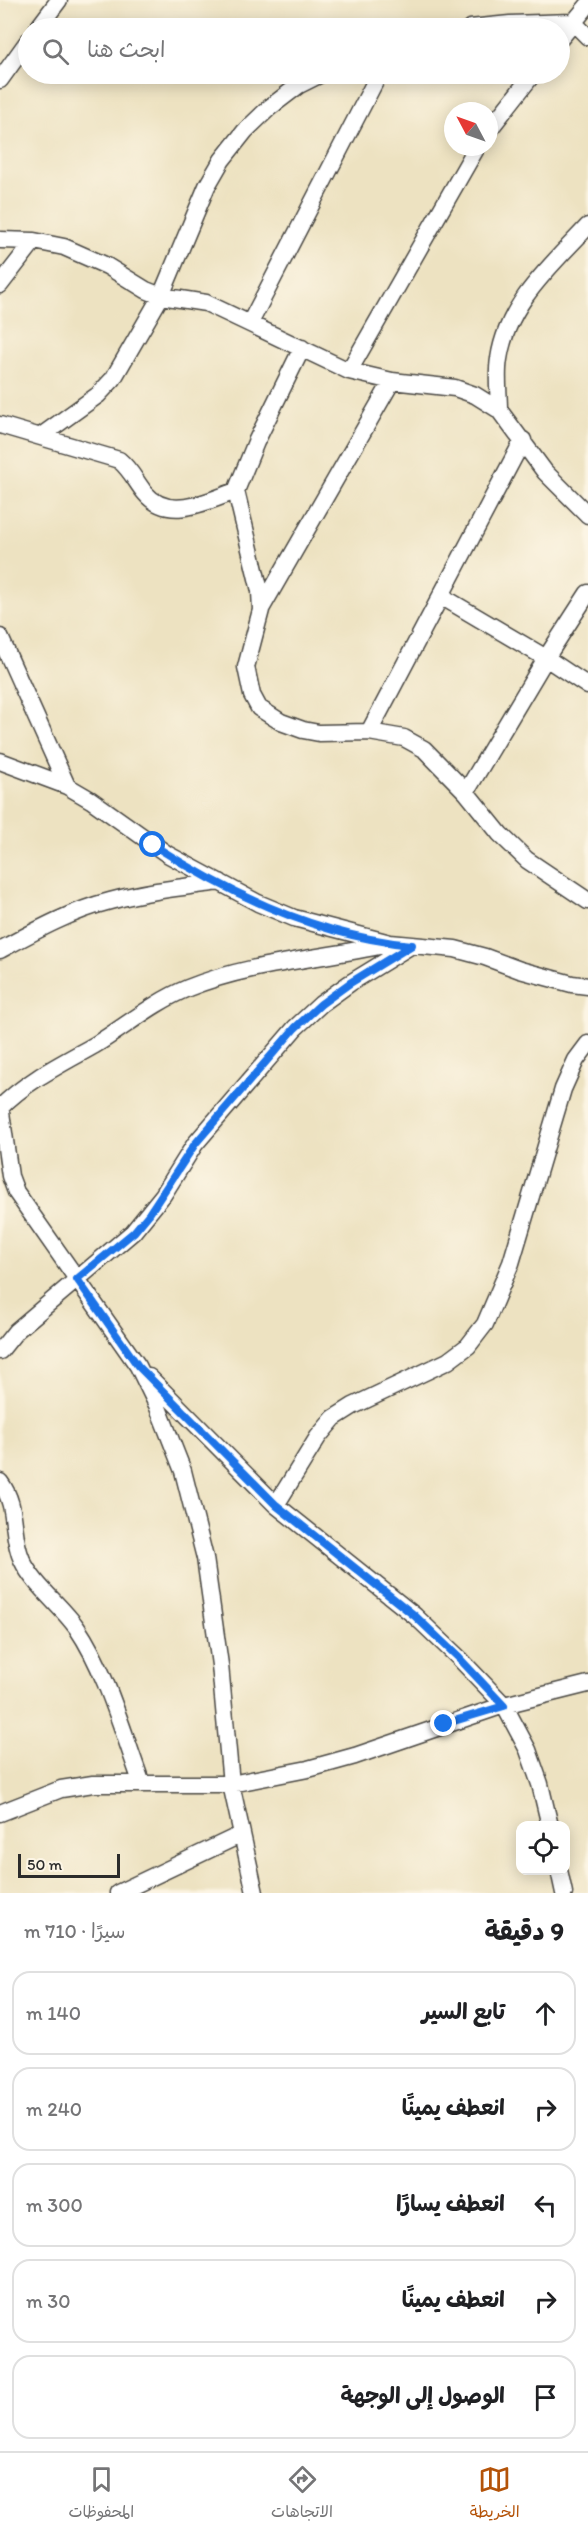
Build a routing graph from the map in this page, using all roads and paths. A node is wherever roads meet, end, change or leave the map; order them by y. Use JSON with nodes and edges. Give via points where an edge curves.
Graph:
{"nodes":[{"id":1,"x":59,"y":0,"type":"edge"},
{"id":2,"x":588,"y":5,"type":"edge"},
{"id":3,"x":46,"y":18,"type":"edge"},
{"id":4,"x":570,"y":22,"type":"edge"},
{"id":5,"x":573,"y":22,"type":"junction"},
{"id":6,"x":570,"y":26,"type":"edge"},
{"id":7,"x":588,"y":36,"type":"edge"},
{"id":8,"x":18,"y":55,"type":"edge"},
{"id":9,"x":0,"y":80,"type":"edge"},
{"id":10,"x":301,"y":84,"type":"edge"},
{"id":11,"x":374,"y":84,"type":"edge"},
{"id":12,"x":524,"y":84,"type":"edge"},
{"id":13,"x":498,"y":118,"type":"edge"},
{"id":14,"x":472,"y":156,"type":"edge"},
{"id":15,"x":588,"y":226,"type":"edge"},
{"id":16,"x":0,"y":240,"type":"edge"},
{"id":17,"x":34,"y":241,"type":"junction"},
{"id":18,"x":0,"y":285,"type":"edge"},
{"id":19,"x":161,"y":296,"type":"junction"},
{"id":20,"x":250,"y":323,"type":"junction"},
{"id":21,"x":302,"y":348,"type":"junction"},
{"id":22,"x":349,"y":370,"type":"junction"},
{"id":23,"x":392,"y":381,"type":"junction"},
{"id":24,"x":500,"y":410,"type":"junction"},
{"id":25,"x":0,"y":425,"type":"edge"},
{"id":26,"x":41,"y":436,"type":"junction"},
{"id":27,"x":523,"y":441,"type":"junction"},
{"id":28,"x":236,"y":491,"type":"junction"},
{"id":29,"x":588,"y":515,"type":"edge"},
{"id":30,"x":588,"y":593,"type":"edge"},
{"id":31,"x":441,"y":596,"type":"junction"},
{"id":32,"x":261,"y":610,"type":"junction"},
{"id":33,"x":0,"y":637,"type":"edge"},
{"id":34,"x":546,"y":658,"type":"junction"},
{"id":35,"x":588,"y":686,"type":"edge"},
{"id":36,"x":369,"y":732,"type":"junction"},
{"id":37,"x":0,"y":761,"type":"edge"},
{"id":38,"x":67,"y":786,"type":"junction"},
{"id":39,"x":466,"y":792,"type":"junction"},
{"id":40,"x":220,"y":882,"type":"junction"},
{"id":41,"x":588,"y":901,"type":"edge"},
{"id":42,"x":390,"y":943,"type":"junction"},
{"id":43,"x":412,"y":945,"type":"junction"},
{"id":44,"x":0,"y":950,"type":"edge"},
{"id":45,"x":588,"y":986,"type":"edge"},
{"id":46,"x":588,"y":1044,"type":"edge"},
{"id":47,"x":0,"y":1107,"type":"edge"},
{"id":48,"x":77,"y":1279,"type":"junction"},
{"id":49,"x":0,"y":1351,"type":"edge"},
{"id":50,"x":138,"y":1366,"type":"junction"},
{"id":51,"x":0,"y":1482,"type":"edge"},
{"id":52,"x":276,"y":1505,"type":"junction"},
{"id":53,"x":588,"y":1684,"type":"edge"},
{"id":54,"x":504,"y":1706,"type":"junction"},
{"id":55,"x":142,"y":1784,"type":"junction"},
{"id":56,"x":231,"y":1784,"type":"junction"},
{"id":57,"x":0,"y":1813,"type":"edge"},
{"id":58,"x":549,"y":1821,"type":"edge"},
{"id":59,"x":242,"y":1834,"type":"junction"},
{"id":60,"x":560,"y":1875,"type":"edge"},
{"id":61,"x":118,"y":1893,"type":"edge"},
{"id":62,"x":255,"y":1893,"type":"edge"},
{"id":63,"x":564,"y":1893,"type":"edge"}],
"edges":[{"from":1,"to":3,"type":"street"},
{"from":2,"to":5,"type":"street"},
{"from":4,"to":5,"type":"street"},
{"from":5,"to":6,"type":"street"},
{"from":5,"to":7,"type":"street"},
{"from":8,"to":9,"type":"street"},
{"from":10,"to":19,"type":"street","via":[[245,131],[222,160],[207,186]]},
{"from":11,"to":20,"type":"street"},
{"from":12,"to":13,"type":"street"},
{"from":14,"to":22,"type":"street"},
{"from":15,"to":24,"type":"street","via":[[518,305],[499,359]]},
{"from":16,"to":17,"type":"street"},
{"from":17,"to":18,"type":"street"},
{"from":17,"to":19,"type":"street","via":[[86,256]]},
{"from":19,"to":20,"type":"street","via":[[206,303]]},
{"from":19,"to":26,"type":"street","via":[[107,386]]},
{"from":20,"to":21,"type":"street"},
{"from":21,"to":22,"type":"street"},
{"from":21,"to":28,"type":"street"},
{"from":22,"to":23,"type":"street"},
{"from":23,"to":24,"type":"street","via":[[455,387]]},
{"from":23,"to":32,"type":"street"},
{"from":24,"to":27,"type":"street"},
{"from":25,"to":26,"type":"street"},
{"from":26,"to":28,"type":"street","via":[[119,460],[154,503],[166,508],[196,504]]},
{"from":27,"to":29,"type":"street","via":[[545,472]]},
{"from":27,"to":31,"type":"street"},
{"from":28,"to":32,"type":"street","via":[[256,569]]},
{"from":30,"to":34,"type":"street"},
{"from":31,"to":34,"type":"street"},
{"from":31,"to":36,"type":"street"},
{"from":32,"to":36,"type":"street","via":[[246,667],[259,708],[280,722],[303,730]]},
{"from":33,"to":38,"type":"street"},
{"from":34,"to":35,"type":"street"},
{"from":34,"to":39,"type":"street"},
{"from":36,"to":39,"type":"street","via":[[404,738],[424,749]]},
{"from":37,"to":38,"type":"street"},
{"from":38,"to":40,"type":"street","via":[[167,854]]},
{"from":39,"to":41,"type":"street","via":[[527,860]]},
{"from":40,"to":42,"type":"street","via":[[294,918]]},
{"from":40,"to":44,"type":"street","via":[[110,901],[68,916]]},
{"from":42,"to":43,"type":"street"},
{"from":42,"to":47,"type":"street","via":[[265,966],[189,987],[60,1064]]},
{"from":43,"to":45,"type":"street","via":[[455,949]]},
{"from":43,"to":48,"type":"street","via":[[350,983],[295,1028],[195,1144],[134,1232]]},
{"from":46,"to":52,"type":"street","via":[[563,1089],[511,1263],[485,1324],[468,1346],[448,1361],[334,1418]]},
{"from":47,"to":48,"type":"street","via":[[16,1192]]},
{"from":48,"to":49,"type":"street","via":[[16,1331]]},
{"from":48,"to":50,"type":"street"},
{"from":50,"to":52,"type":"street"},
{"from":50,"to":56,"type":"street","via":[[183,1471],[206,1558]]},
{"from":51,"to":55,"type":"street","via":[[10,1498],[21,1559],[77,1628],[90,1652]]},
{"from":52,"to":54,"type":"street","via":[[415,1616]]},
{"from":53,"to":54,"type":"street"},
{"from":54,"to":56,"type":"street","via":[[345,1759]]},
{"from":54,"to":58,"type":"street","via":[[528,1750]]},
{"from":55,"to":56,"type":"street"},
{"from":55,"to":57,"type":"street","via":[[93,1784],[61,1789]]},
{"from":56,"to":59,"type":"street"},
{"from":59,"to":61,"type":"street"},
{"from":59,"to":62,"type":"street"},
{"from":60,"to":63,"type":"street"}]}
